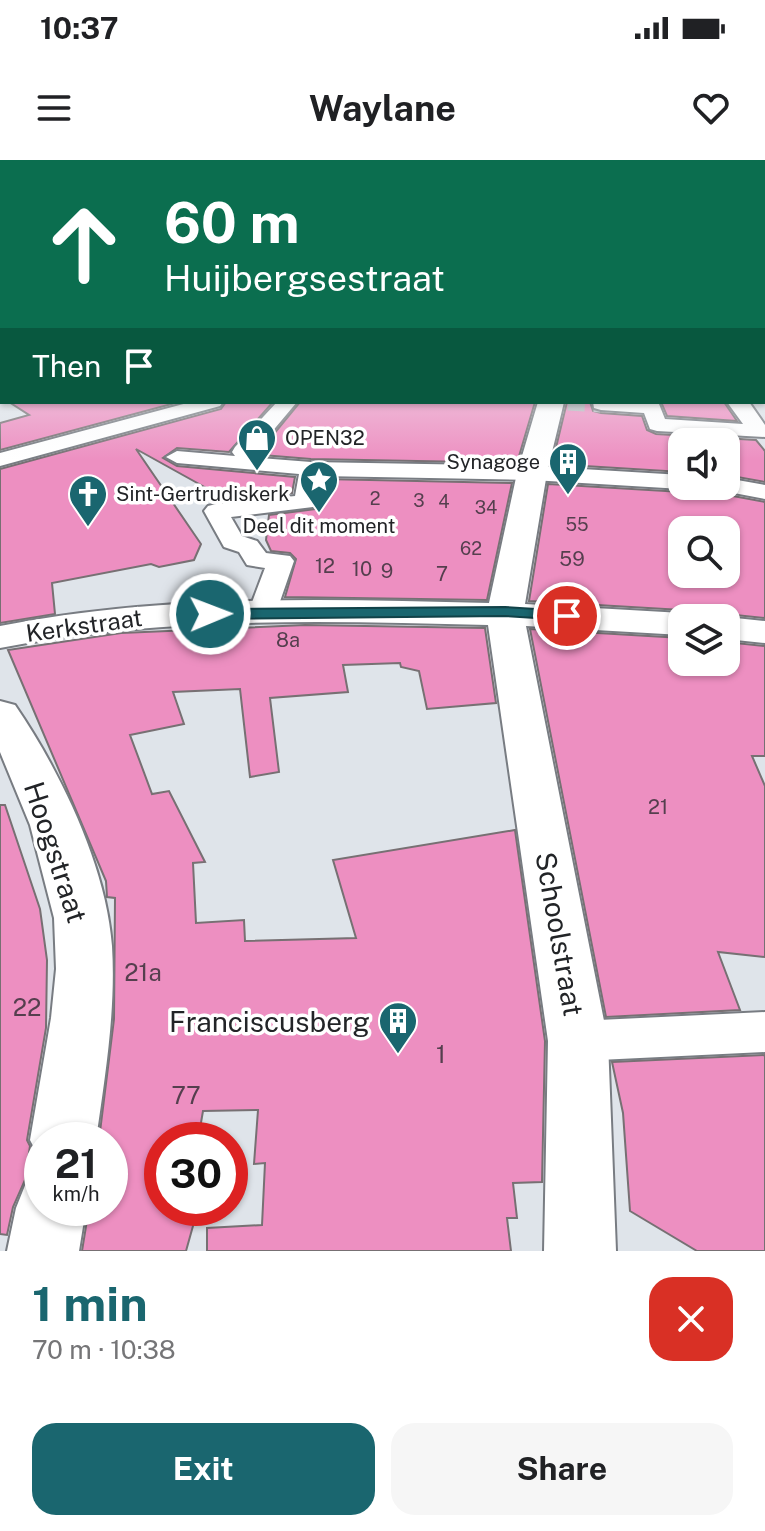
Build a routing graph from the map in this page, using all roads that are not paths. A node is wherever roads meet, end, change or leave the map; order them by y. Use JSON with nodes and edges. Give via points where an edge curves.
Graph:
{"nodes":[{"id":1,"x":206,"y":404,"type":"edge"},
{"id":2,"x":285,"y":404,"type":"edge"},
{"id":3,"x":550,"y":404,"type":"edge"},
{"id":4,"x":601,"y":404,"type":"dead end"},
{"id":5,"x":740,"y":404,"type":"edge"},
{"id":6,"x":761,"y":431,"type":"edge"},
{"id":7,"x":177,"y":457,"type":"dead end"},
{"id":8,"x":0,"y":460,"type":"edge"},
{"id":9,"x":252,"y":462,"type":"junction"},
{"id":10,"x":311,"y":469,"type":"junction"},
{"id":11,"x":532,"y":473,"type":"junction"},
{"id":12,"x":192,"y":480,"type":"dead end"},
{"id":13,"x":668,"y":481,"type":"edge"},
{"id":14,"x":740,"y":488,"type":"edge"},
{"id":15,"x":765,"y":492,"type":"edge"},
{"id":16,"x":262,"y":613,"type":"junction"},
{"id":17,"x":505,"y":616,"type":"junction"},
{"id":18,"x":668,"y":623,"type":"edge"},
{"id":19,"x":740,"y":629,"type":"edge"},
{"id":20,"x":765,"y":632,"type":"edge"},
{"id":21,"x":0,"y":637,"type":"edge"},
{"id":22,"x":0,"y":714,"type":"edge"},
{"id":23,"x":765,"y":1032,"type":"edge"},
{"id":24,"x":578,"y":1041,"type":"junction"},
{"id":25,"x":66,"y":1122,"type":"edge"},
{"id":26,"x":48,"y":1226,"type":"edge"},
{"id":27,"x":43,"y":1251,"type":"edge"},
{"id":28,"x":580,"y":1251,"type":"edge"}],
"edges":[{"from":1,"to":8,"type":"street"},
{"from":2,"to":9,"type":"street","via":[[243,452]]},
{"from":3,"to":11,"type":"street"},
{"from":4,"to":6,"type":"street","via":[[652,408],[657,425]]},
{"from":5,"to":6,"type":"street"},
{"from":7,"to":9,"type":"street"},
{"from":9,"to":10,"type":"street"},
{"from":9,"to":12,"type":"street"},
{"from":10,"to":11,"type":"street"},
{"from":10,"to":16,"type":"street","via":[[305,502],[216,511],[233,542],[251,547],[256,560],[281,561]]},
{"from":11,"to":13,"type":"street"},
{"from":11,"to":17,"type":"street"},
{"from":14,"to":15,"type":"street"},
{"from":16,"to":17,"type":"street","name":"Kerkstraat"},
{"from":16,"to":21,"type":"street","name":"Kerkstraat","via":[[105,619]]},
{"from":17,"to":18,"type":"street","name":"Kerkstraat"},
{"from":17,"to":24,"type":"street","name":"Schoolstraat"},
{"from":19,"to":20,"type":"street"},
{"from":22,"to":25,"type":"street","name":"Hoogstraat","via":[[16,737],[51,821],[72,883],[84,943],[78,1053]]},
{"from":23,"to":24,"type":"street"},
{"from":24,"to":28,"type":"street","name":"Schoolstraat"},
{"from":26,"to":27,"type":"street"}]}
